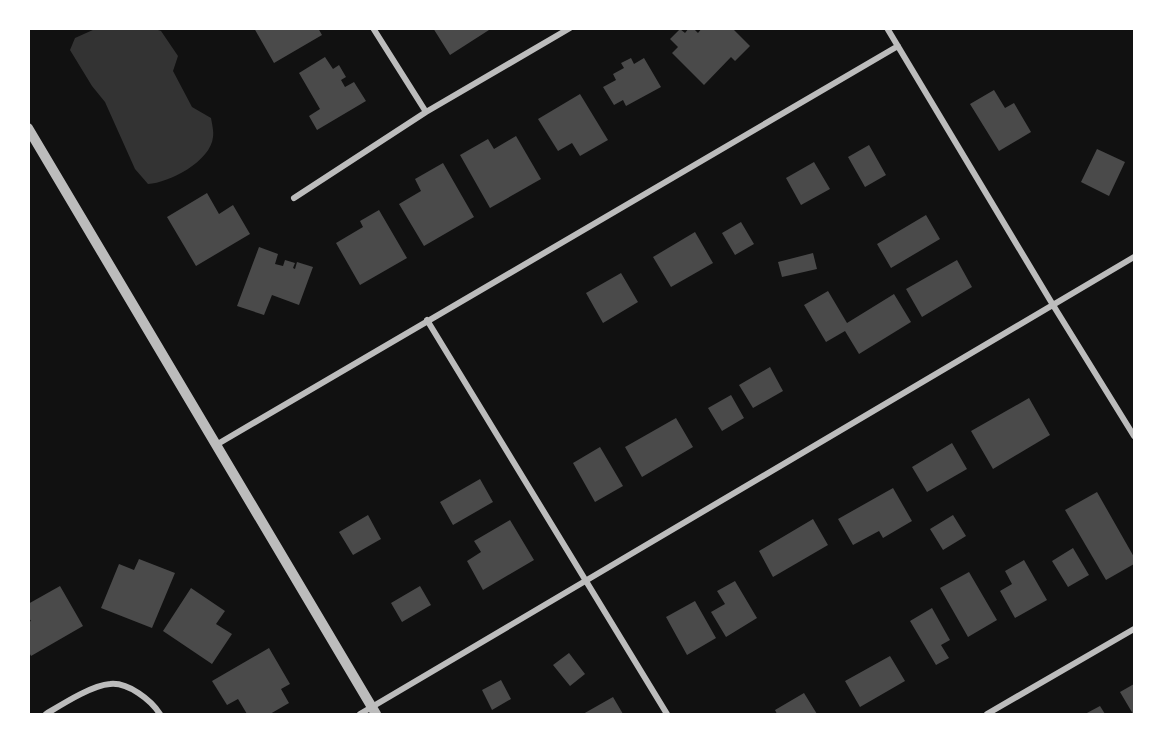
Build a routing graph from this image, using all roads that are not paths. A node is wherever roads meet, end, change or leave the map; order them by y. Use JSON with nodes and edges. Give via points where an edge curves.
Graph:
{"nodes":[{"id":1,"x":373,"y":28,"type":"edge"},
{"id":2,"x":570,"y":28,"type":"edge"},
{"id":3,"x":887,"y":28,"type":"edge"},
{"id":4,"x":898,"y":46,"type":"junction"},
{"id":5,"x":426,"y":112,"type":"junction"},
{"id":6,"x":28,"y":128,"type":"edge"},
{"id":7,"x":294,"y":198,"type":"dead end"},
{"id":8,"x":1134,"y":257,"type":"edge"},
{"id":9,"x":1053,"y":305,"type":"junction"},
{"id":10,"x":427,"y":320,"type":"junction"},
{"id":11,"x":1134,"y":436,"type":"edge"},
{"id":12,"x":216,"y":445,"type":"junction"},
{"id":13,"x":587,"y":582,"type":"junction"},
{"id":14,"x":1134,"y":629,"type":"edge"},
{"id":15,"x":374,"y":711,"type":"edge"},
{"id":16,"x":46,"y":714,"type":"edge"},
{"id":17,"x":160,"y":714,"type":"edge"},
{"id":18,"x":360,"y":714,"type":"edge"},
{"id":19,"x":667,"y":714,"type":"edge"},
{"id":20,"x":987,"y":714,"type":"edge"}],
"edges":[{"from":1,"to":5,"type":"street"},
{"from":2,"to":5,"type":"street"},
{"from":3,"to":4,"type":"street"},
{"from":4,"to":9,"type":"street"},
{"from":4,"to":10,"type":"street"},
{"from":5,"to":7,"type":"street"},
{"from":6,"to":12,"type":"street"},
{"from":8,"to":9,"type":"street"},
{"from":9,"to":11,"type":"street"},
{"from":9,"to":13,"type":"street"},
{"from":10,"to":12,"type":"street"},
{"from":10,"to":13,"type":"street"},
{"from":12,"to":15,"type":"street"},
{"from":13,"to":15,"type":"street"},
{"from":13,"to":19,"type":"street"},
{"from":14,"to":20,"type":"street"},
{"from":15,"to":18,"type":"street"},
{"from":16,"to":17,"type":"street","via":[[76,696],[110,684],[137,691]]}]}
